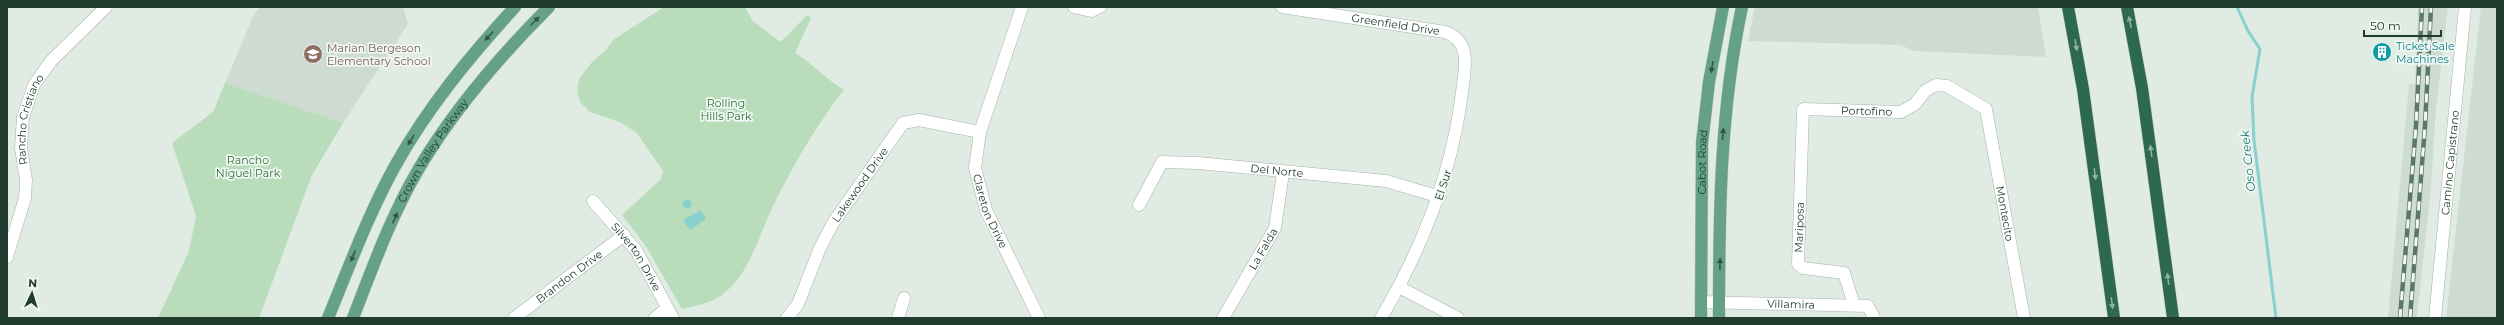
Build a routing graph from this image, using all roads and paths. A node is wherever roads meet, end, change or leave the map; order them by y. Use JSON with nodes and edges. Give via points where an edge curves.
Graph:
{"nodes":[{"id":1,"x":106,"y":7,"type":"edge"},
{"id":2,"x":516,"y":7,"type":"edge"},
{"id":3,"x":549,"y":7,"type":"edge"},
{"id":4,"x":1022,"y":7,"type":"edge"},
{"id":5,"x":1074,"y":7,"type":"edge"},
{"id":6,"x":1079,"y":7,"type":"edge"},
{"id":7,"x":1100,"y":7,"type":"edge"},
{"id":8,"x":1282,"y":7,"type":"edge"},
{"id":9,"x":1723,"y":7,"type":"edge"},
{"id":10,"x":1742,"y":7,"type":"edge"},
{"id":11,"x":2068,"y":7,"type":"edge"},
{"id":12,"x":2127,"y":7,"type":"edge"},
{"id":13,"x":2465,"y":7,"type":"edge"},
{"id":14,"x":1460,"y":40,"type":"joint"},
{"id":15,"x":1803,"y":109,"type":"joint"},
{"id":16,"x":1986,"y":109,"type":"joint"},
{"id":17,"x":980,"y":132,"type":"junction"},
{"id":18,"x":1283,"y":173,"type":"junction"},
{"id":19,"x":1440,"y":197,"type":"junction"},
{"id":20,"x":593,"y":200,"type":"dead end"},
{"id":21,"x":1139,"y":206,"type":"dead end"},
{"id":22,"x":624,"y":235,"type":"junction"},
{"id":23,"x":7,"y":257,"type":"edge"},
{"id":24,"x":1399,"y":287,"type":"junction"},
{"id":25,"x":904,"y":298,"type":"dead end"},
{"id":26,"x":1701,"y":302,"type":"junction"},
{"id":27,"x":1719,"y":302,"type":"junction"},
{"id":28,"x":1854,"y":305,"type":"junction"},
{"id":29,"x":670,"y":313,"type":"edge"},
{"id":30,"x":328,"y":318,"type":"edge"},
{"id":31,"x":353,"y":318,"type":"edge"},
{"id":32,"x":514,"y":318,"type":"edge"},
{"id":33,"x":655,"y":318,"type":"edge"},
{"id":34,"x":787,"y":318,"type":"edge"},
{"id":35,"x":898,"y":318,"type":"edge"},
{"id":36,"x":1039,"y":318,"type":"edge"},
{"id":37,"x":1224,"y":318,"type":"edge"},
{"id":38,"x":1381,"y":318,"type":"edge"},
{"id":39,"x":1458,"y":318,"type":"edge"},
{"id":40,"x":1701,"y":318,"type":"edge"},
{"id":41,"x":1719,"y":318,"type":"edge"},
{"id":42,"x":1874,"y":318,"type":"edge"},
{"id":43,"x":2024,"y":318,"type":"edge"},
{"id":44,"x":2114,"y":318,"type":"edge"},
{"id":45,"x":2174,"y":318,"type":"edge"},
{"id":46,"x":2435,"y":318,"type":"edge"}],
"edges":[{"from":1,"to":23,"type":"street","name":"Rancho Cristiano","via":[[51,61],[34,85],[23,117],[21,148],[26,180],[25,198]]},
{"from":2,"to":30,"type":"main road","name":"Crown Valley Parkway","one_way":true,"via":[[450,82],[396,165],[364,230]]},
{"from":31,"to":3,"type":"main road","name":"Crown Valley Parkway","one_way":true,"via":[[417,171],[463,102]]},
{"from":4,"to":17,"type":"street","name":"Clareton Drive"},
{"from":5,"to":6,"type":"street"},
{"from":6,"to":7,"type":"street","via":[[1092,11]]},
{"from":8,"to":14,"type":"street","name":"Greenfield Drive","via":[[1445,32]]},
{"from":9,"to":26,"type":"main road","name":"Cabot Road","one_way":true,"via":[[1709,82],[1702,143]]},
{"from":27,"to":10,"type":"main road","name":"Cabot Road","one_way":true,"via":[[1722,148],[1727,89]]},
{"from":11,"to":44,"type":"highway","one_way":true,"via":[[2083,89]]},
{"from":45,"to":12,"type":"highway","one_way":true,"via":[[2142,88]]},
{"from":13,"to":46,"type":"street","name":"Camino Capistrano"},
{"from":14,"to":19,"type":"street","name":"El Sur","via":[[1464,54],[1458,125]]},
{"from":15,"to":16,"type":"street","name":"Portofino","via":[[1901,112],[1915,104],[1925,91],[1936,86],[1947,86]]},
{"from":15,"to":28,"type":"street","name":"Mariposa","via":[[1798,264],[1803,268],[1844,273]]},
{"from":16,"to":43,"type":"street","name":"Montecito"},
{"from":17,"to":34,"type":"street","name":"Lakewood Drive","via":[[919,120],[903,123],[833,223],[820,248],[798,304]]},
{"from":17,"to":36,"type":"street","name":"Clareton Drive","via":[[975,168],[986,210]]},
{"from":18,"to":19,"type":"street","name":"Del Norte","via":[[1386,181]]},
{"from":18,"to":21,"type":"street","name":"Del Norte","via":[[1198,163],[1162,162]]},
{"from":18,"to":37,"type":"street","name":"La Falda","via":[[1275,228]]},
{"from":19,"to":24,"type":"street","name":"El Sur"},
{"from":20,"to":22,"type":"street","name":"Silverton Drive"},
{"from":22,"to":29,"type":"street","name":"Silverton Drive","via":[[636,250]]},
{"from":22,"to":32,"type":"street","name":"Brandon Drive"},
{"from":24,"to":38,"type":"street","name":"El Sur"},
{"from":24,"to":39,"type":"street"},
{"from":25,"to":35,"type":"street"},
{"from":26,"to":27,"type":"street","name":"Villamira"},
{"from":26,"to":40,"type":"main road","name":"Cabot Road"},
{"from":27,"to":28,"type":"street","name":"Villamira"},
{"from":27,"to":41,"type":"main road","name":"Cabot Road"},
{"from":28,"to":42,"type":"street","name":"Villamira","via":[[1868,306]]},
{"from":29,"to":33,"type":"street"}]}
